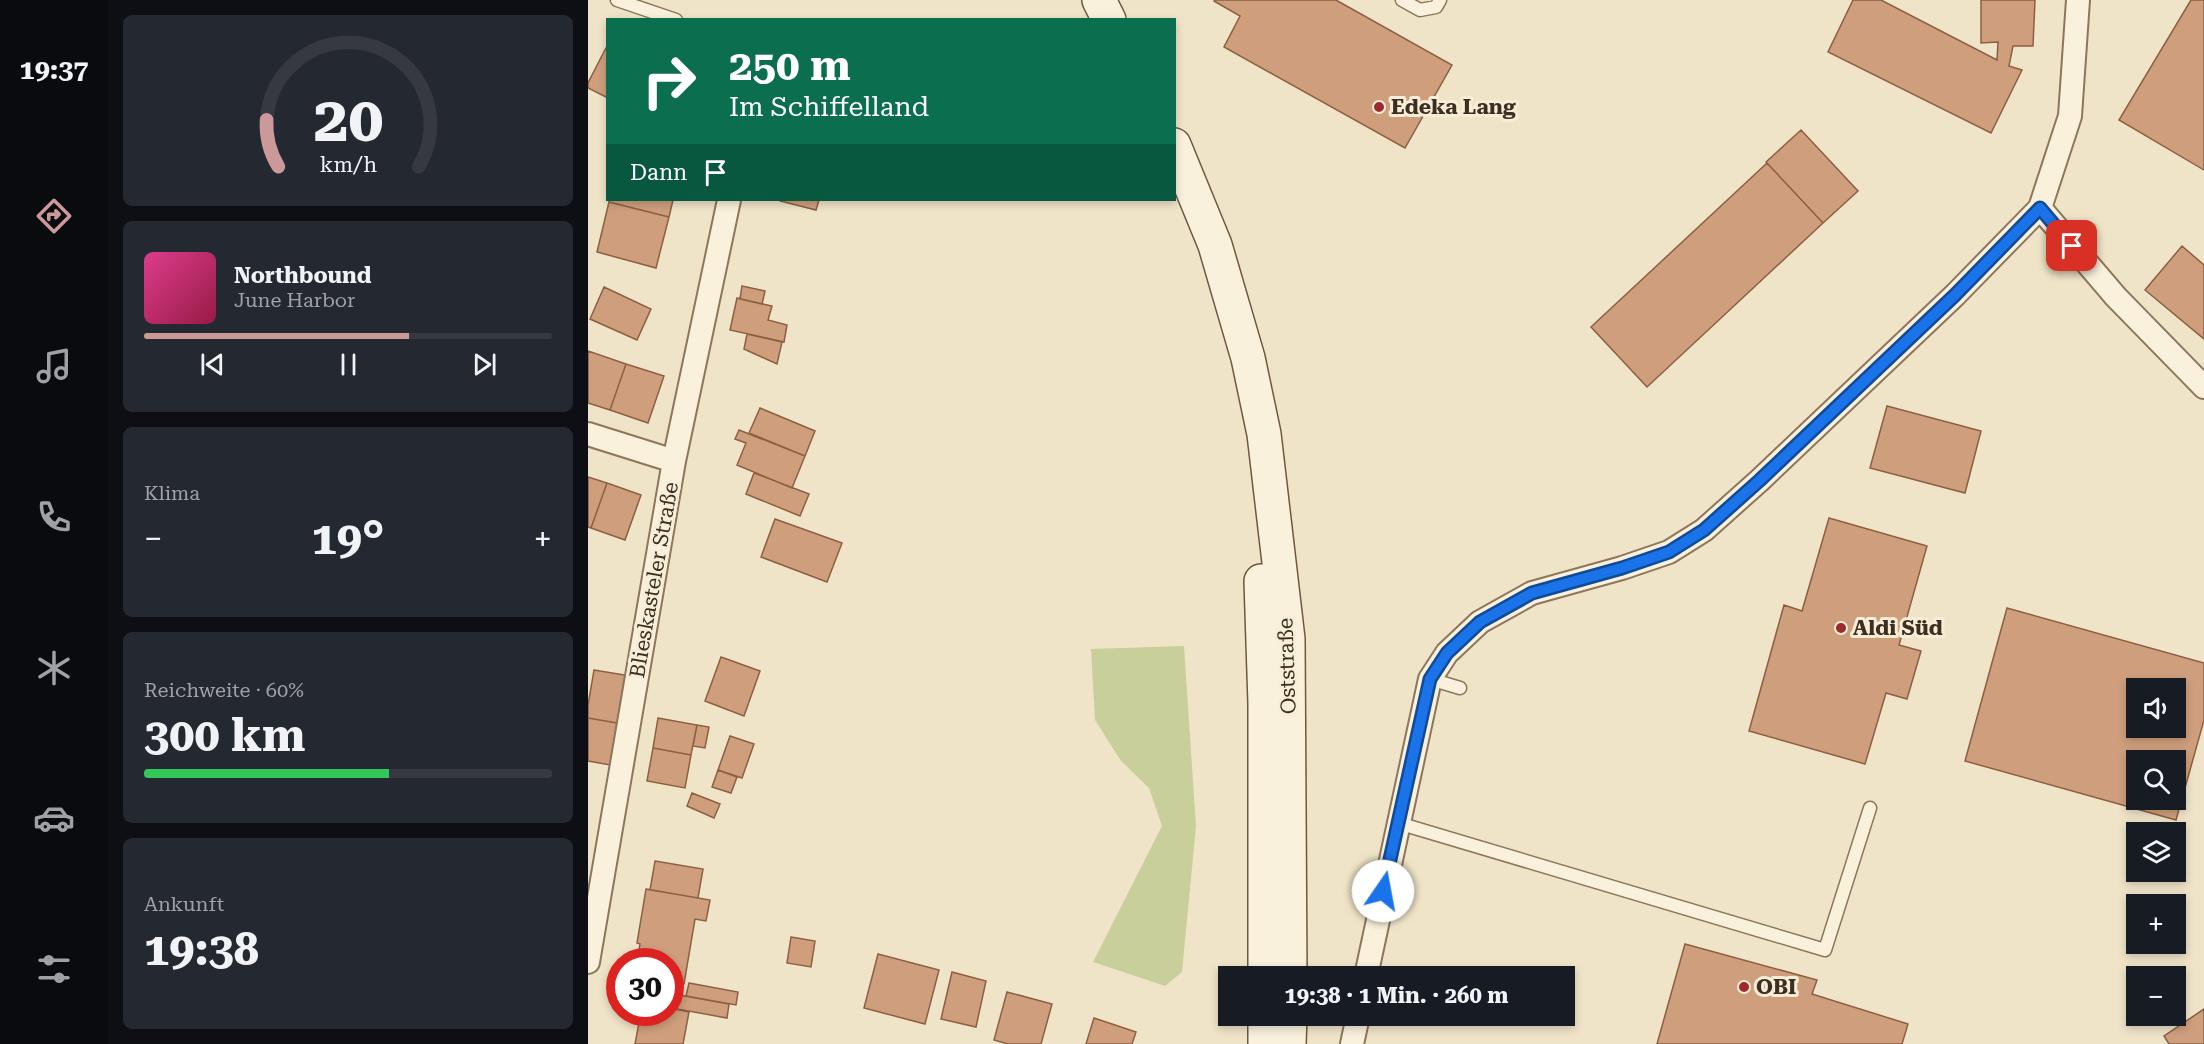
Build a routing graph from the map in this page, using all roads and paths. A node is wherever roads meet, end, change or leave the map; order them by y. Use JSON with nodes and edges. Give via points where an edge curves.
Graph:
{"nodes":[{"id":1,"x":617,"y":0,"type":"edge"},
{"id":2,"x":1402,"y":0,"type":"edge"},
{"id":3,"x":1440,"y":0,"type":"edge"},
{"id":4,"x":2078,"y":0,"type":"edge"},
{"id":5,"x":670,"y":18,"type":"edge"},
{"id":6,"x":1176,"y":151,"type":"edge"},
{"id":7,"x":729,"y":201,"type":"edge"},
{"id":8,"x":2040,"y":208,"type":"junction"},
{"id":9,"x":1248,"y":358,"type":"junction"},
{"id":10,"x":2204,"y":387,"type":"edge"},
{"id":11,"x":588,"y":434,"type":"edge"},
{"id":12,"x":674,"y":461,"type":"junction"},
{"id":13,"x":1430,"y":679,"type":"junction"},
{"id":14,"x":1460,"y":688,"type":"dead end"},
{"id":15,"x":1870,"y":808,"type":"dead end"},
{"id":16,"x":1398,"y":824,"type":"junction"},
{"id":17,"x":594,"y":902,"type":"edge"},
{"id":18,"x":588,"y":963,"type":"edge"},
{"id":19,"x":1265,"y":966,"type":"edge"},
{"id":20,"x":1290,"y":966,"type":"edge"},
{"id":21,"x":1368,"y":966,"type":"edge"},
{"id":22,"x":1265,"y":1026,"type":"edge"},
{"id":23,"x":1290,"y":1026,"type":"edge"},
{"id":24,"x":1356,"y":1026,"type":"edge"},
{"id":25,"x":1265,"y":1044,"type":"edge"},
{"id":26,"x":1289,"y":1044,"type":"edge"},
{"id":27,"x":1352,"y":1044,"type":"edge"}],
"edges":[{"from":1,"to":5,"type":"lane"},
{"from":2,"to":3,"type":"lane","via":[[1420,10],[1436,7]]},
{"from":4,"to":8,"type":"street","via":[[2070,116]]},
{"from":6,"to":9,"type":"main road","name":"Oststraße","via":[[1215,245]]},
{"from":7,"to":12,"type":"street","name":"Blieskasteler Straße"},
{"from":8,"to":10,"type":"street","via":[[2116,297]]},
{"from":8,"to":13,"type":"street","via":[[1955,295],[1704,530],[1669,552],[1532,593],[1480,622],[1447,653]]},
{"from":9,"to":19,"type":"main road","name":"Oststraße","via":[[1264,639]]},
{"from":9,"to":20,"type":"main road","name":"Oststraße","via":[[1264,434],[1288,639]]},
{"from":11,"to":12,"type":"street"},
{"from":12,"to":17,"type":"street","name":"Blieskasteler Straße"},
{"from":13,"to":14,"type":"lane"},
{"from":13,"to":16,"type":"street"},
{"from":15,"to":16,"type":"lane","via":[[1824,950]]},
{"from":16,"to":21,"type":"street"},
{"from":17,"to":18,"type":"street","name":"Blieskasteler Straße"},
{"from":22,"to":25,"type":"main road"},
{"from":23,"to":26,"type":"main road"},
{"from":24,"to":27,"type":"street"}]}
